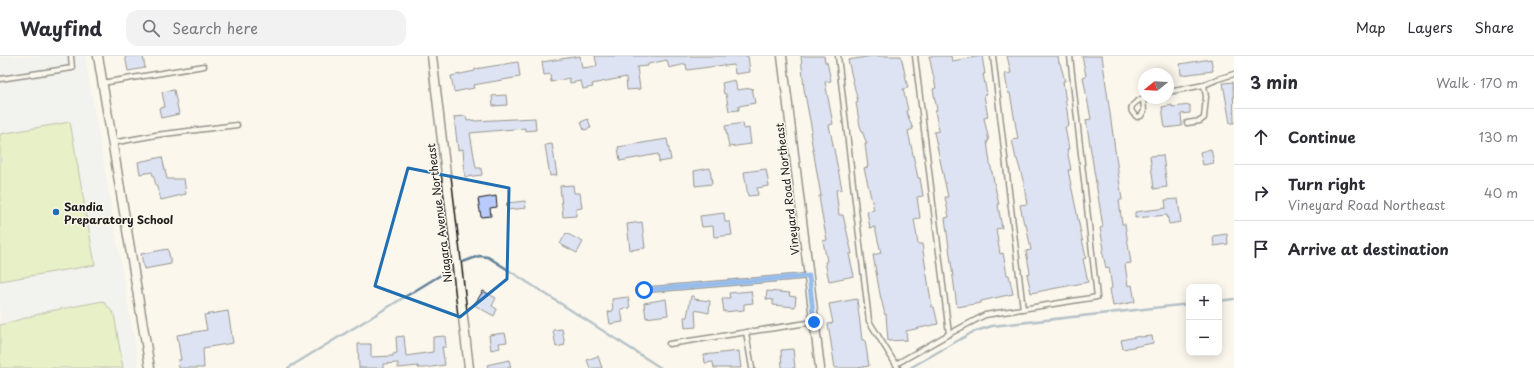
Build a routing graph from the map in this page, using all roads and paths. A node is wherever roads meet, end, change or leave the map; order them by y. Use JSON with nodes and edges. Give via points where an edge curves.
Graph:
{"nodes":[{"id":1,"x":71,"y":56,"type":"edge"},
{"id":2,"x":98,"y":56,"type":"edge"},
{"id":3,"x":432,"y":56,"type":"edge"},
{"id":4,"x":782,"y":56,"type":"edge"},
{"id":5,"x":838,"y":56,"type":"edge"},
{"id":6,"x":915,"y":56,"type":"edge"},
{"id":7,"x":993,"y":56,"type":"edge"},
{"id":8,"x":1070,"y":56,"type":"edge"},
{"id":9,"x":204,"y":66,"type":"dead end"},
{"id":10,"x":1234,"y":74,"type":"edge"},
{"id":11,"x":0,"y":79,"type":"edge"},
{"id":12,"x":102,"y":83,"type":"junction"},
{"id":13,"x":1204,"y":85,"type":"junction"},
{"id":14,"x":1174,"y":91,"type":"edge"},
{"id":15,"x":1144,"y":98,"type":"edge"},
{"id":16,"x":1187,"y":123,"type":"dead end"},
{"id":17,"x":237,"y":125,"type":"dead end"},
{"id":18,"x":112,"y":143,"type":"junction"},
{"id":19,"x":809,"y":276,"type":"junction"},
{"id":20,"x":644,"y":290,"type":"dead end"},
{"id":21,"x":1023,"y":309,"type":"junction"},
{"id":22,"x":814,"y":322,"type":"junction"},
{"id":23,"x":746,"y":332,"type":"junction"},
{"id":24,"x":949,"y":334,"type":"junction"},
{"id":25,"x":669,"y":344,"type":"dead end"},
{"id":26,"x":897,"y":366,"type":"edge"},
{"id":27,"x":150,"y":368,"type":"edge"},
{"id":28,"x":469,"y":368,"type":"edge"},
{"id":29,"x":752,"y":368,"type":"edge"},
{"id":30,"x":820,"y":368,"type":"edge"}],
"edges":[{"from":1,"to":11,"type":"lane","via":[[72,68]]},
{"from":2,"to":12,"type":"street"},
{"from":3,"to":28,"type":"street","name":"Niagara Avenue Northeast"},
{"from":4,"to":19,"type":"street","name":"Vineyard Road Northeast"},
{"from":5,"to":26,"type":"lane","via":[[869,320]]},
{"from":6,"to":24,"type":"lane"},
{"from":7,"to":21,"type":"lane"},
{"from":8,"to":21,"type":"lane","via":[[1097,297]]},
{"from":9,"to":12,"type":"lane"},
{"from":10,"to":13,"type":"lane"},
{"from":12,"to":18,"type":"street"},
{"from":13,"to":14,"type":"lane"},
{"from":13,"to":16,"type":"lane","via":[[1204,118]]},
{"from":15,"to":15,"type":"lane","via":[[1131,108],[1132,114],[1137,117],[1144,111]]},
{"from":17,"to":18,"type":"lane"},
{"from":18,"to":27,"type":"street"},
{"from":19,"to":20,"type":"lane"},
{"from":19,"to":22,"type":"street","name":"Vineyard Road Northeast"},
{"from":21,"to":24,"type":"lane","via":[[985,315]]},
{"from":22,"to":23,"type":"lane"},
{"from":22,"to":30,"type":"street","name":"Vineyard Road Northeast"},
{"from":23,"to":25,"type":"lane"},
{"from":23,"to":29,"type":"lane"},
{"from":24,"to":26,"type":"lane"}]}
